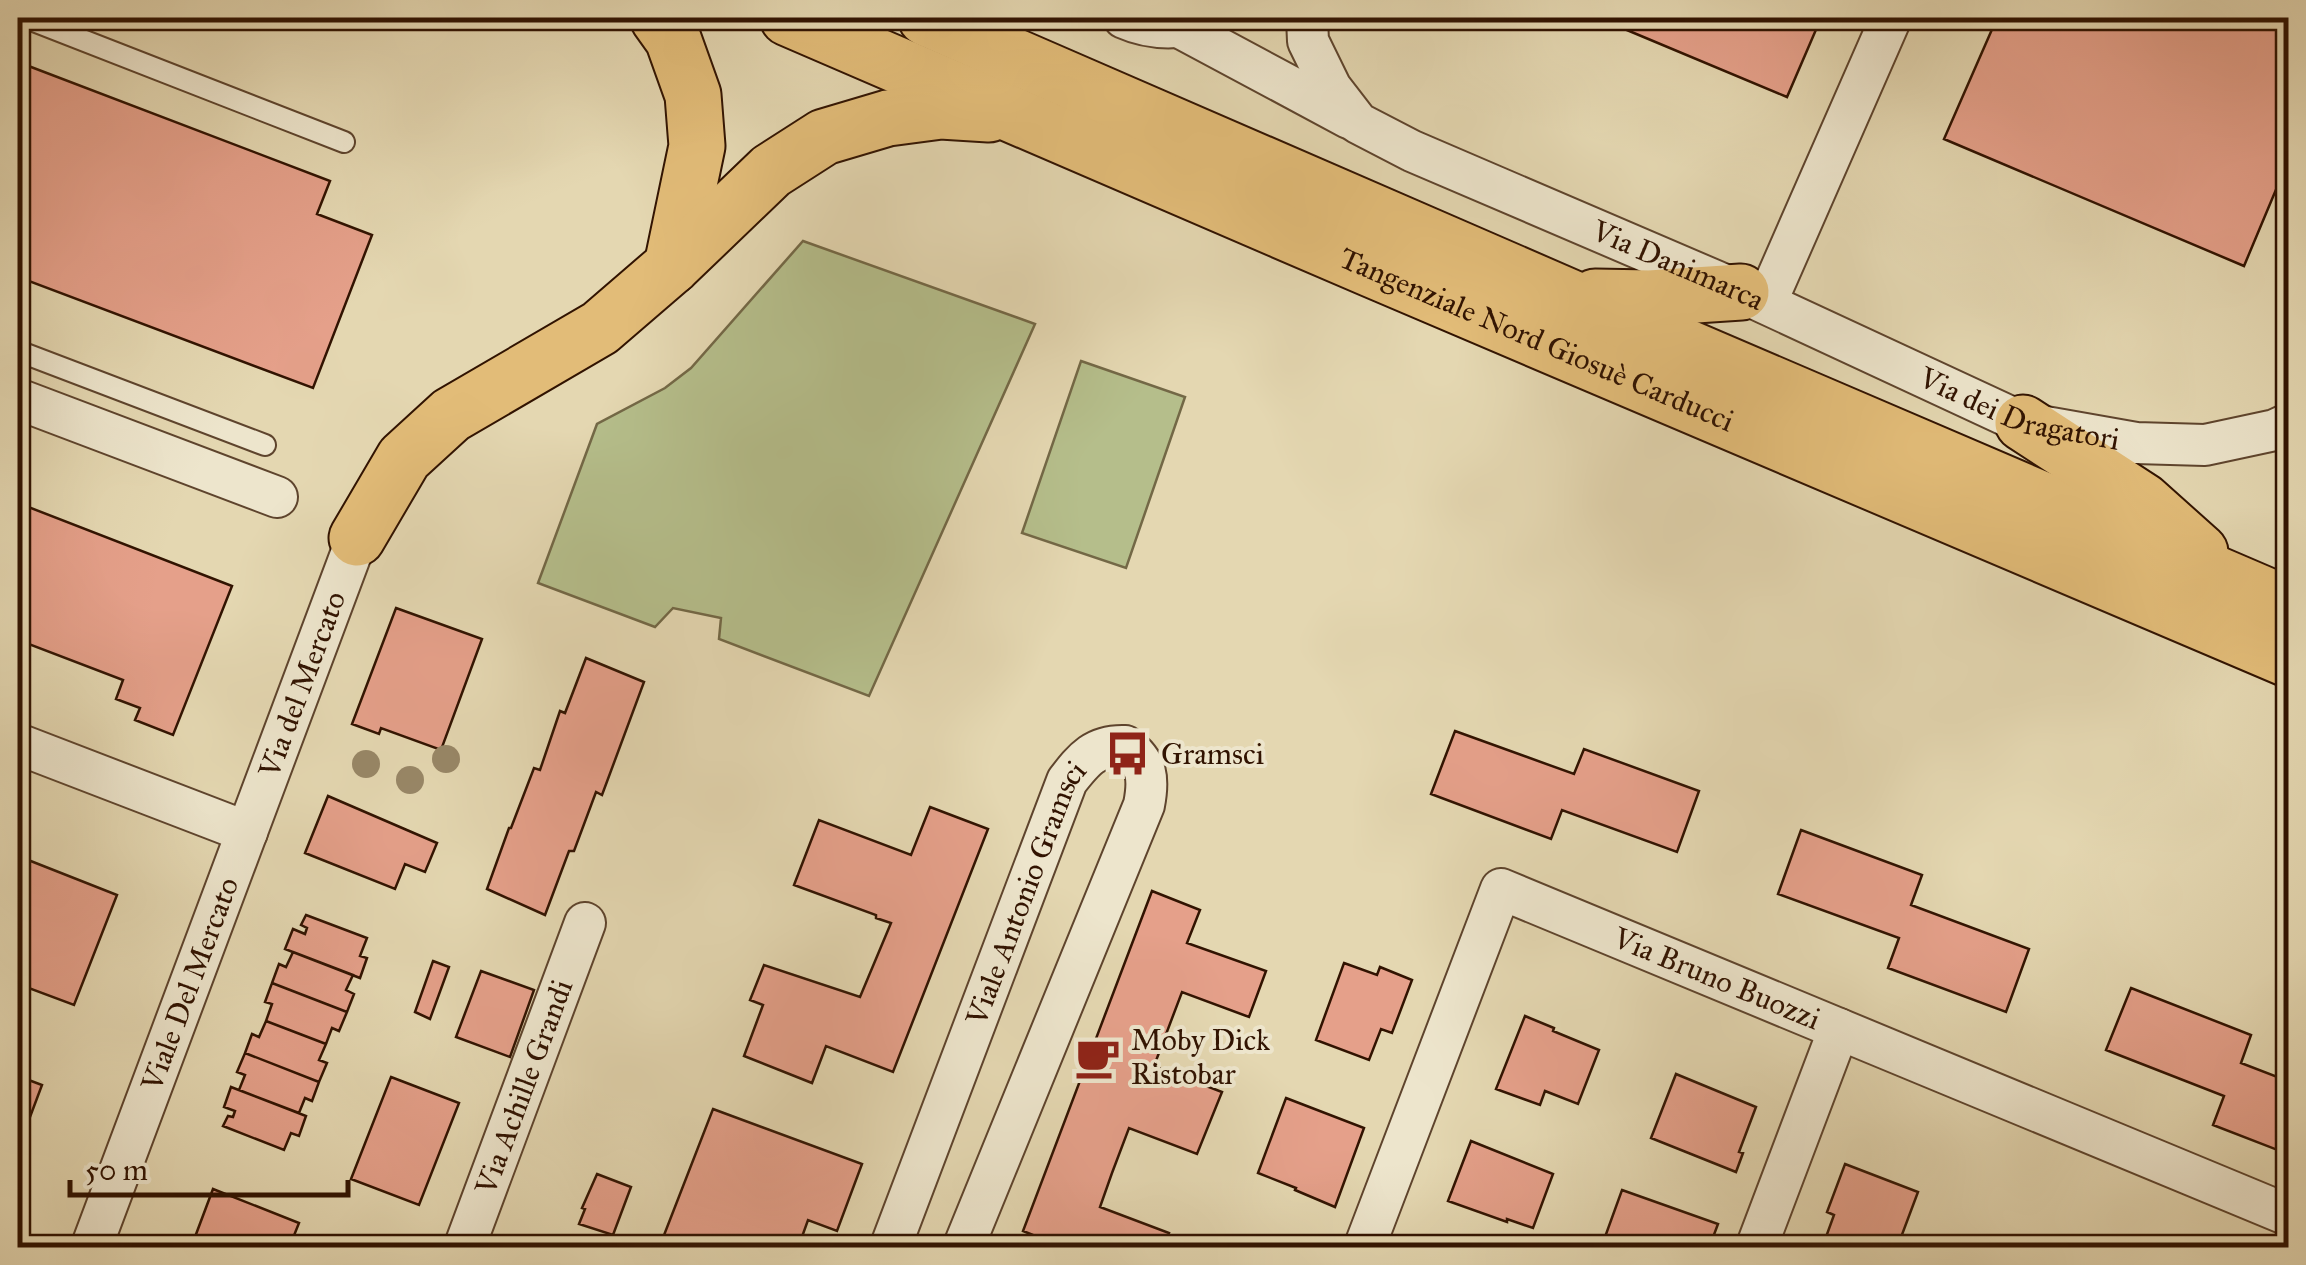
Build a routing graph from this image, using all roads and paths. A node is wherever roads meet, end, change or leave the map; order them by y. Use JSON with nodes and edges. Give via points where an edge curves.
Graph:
{"nodes":[{"id":1,"x":26,"y":18,"type":"edge"},
{"id":2,"x":658,"y":18,"type":"edge"},
{"id":3,"x":788,"y":18,"type":"edge"},
{"id":4,"x":926,"y":18,"type":"edge"},
{"id":5,"x":1124,"y":18,"type":"edge"},
{"id":6,"x":1307,"y":18,"type":"edge"},
{"id":7,"x":1891,"y":18,"type":"edge"},
{"id":8,"x":1198,"y":23,"type":"edge"},
{"id":9,"x":1014,"y":115,"type":"junction"},
{"id":10,"x":1358,"y":123,"type":"junction"},
{"id":11,"x":344,"y":142,"type":"dead end"},
{"id":12,"x":672,"y":266,"type":"junction"},
{"id":13,"x":1568,"y":297,"type":"junction"},
{"id":14,"x":1754,"y":297,"type":"junction"},
{"id":15,"x":18,"y":351,"type":"edge"},
{"id":16,"x":18,"y":399,"type":"edge"},
{"id":17,"x":2023,"y":423,"type":"junction"},
{"id":18,"x":2288,"y":424,"type":"edge"},
{"id":19,"x":265,"y":445,"type":"dead end"},
{"id":20,"x":277,"y":498,"type":"dead end"},
{"id":21,"x":357,"y":538,"type":"joint"},
{"id":22,"x":2232,"y":581,"type":"junction"},
{"id":23,"x":2288,"y":605,"type":"edge"},
{"id":24,"x":2288,"y":658,"type":"edge"},
{"id":25,"x":18,"y":744,"type":"edge"},
{"id":26,"x":247,"y":832,"type":"junction"},
{"id":27,"x":585,"y":923,"type":"dead end"},
{"id":28,"x":1839,"y":1029,"type":"junction"},
{"id":29,"x":2288,"y":1215,"type":"edge"},
{"id":30,"x":91,"y":1248,"type":"edge"},
{"id":31,"x":464,"y":1248,"type":"edge"},
{"id":32,"x":890,"y":1248,"type":"edge"},
{"id":33,"x":964,"y":1248,"type":"edge"},
{"id":34,"x":1364,"y":1248,"type":"edge"},
{"id":35,"x":1756,"y":1248,"type":"edge"}],
"edges":[{"from":1,"to":11,"type":"lane"},
{"from":2,"to":12,"type":"highway","via":[[693,95],[697,146]]},
{"from":3,"to":9,"type":"highway","name":"Tangenziale Nord Giosuè Carducci"},
{"from":4,"to":13,"type":"highway","name":"Tangenziale Nord Giosuè Carducci"},
{"from":5,"to":8,"type":"street","via":[[1142,26]]},
{"from":6,"to":10,"type":"street","name":"Via Danimarca","via":[[1308,41],[1323,72]]},
{"from":7,"to":14,"type":"street","name":"Via Danimarca"},
{"from":8,"to":10,"type":"street","name":"Via Danimarca"},
{"from":9,"to":12,"type":"highway","via":[[941,111],[824,137],[771,171]]},
{"from":9,"to":24,"type":"highway","name":"Tangenziale Nord Giosuè Carducci"},
{"from":10,"to":14,"type":"street","name":"Via Danimarca"},
{"from":12,"to":21,"type":"highway","via":[[600,328],[451,415],[404,458]]},
{"from":13,"to":14,"type":"highway"},
{"from":13,"to":22,"type":"highway","name":"Tangenziale Nord Giosuè Carducci"},
{"from":14,"to":17,"type":"street","name":"Via dei Dragatori"},
{"from":15,"to":19,"type":"lane"},
{"from":16,"to":20,"type":"street"},
{"from":17,"to":18,"type":"street","name":"Via dei Dragatori","via":[[2136,444],[2205,445]]},
{"from":17,"to":22,"type":"highway","via":[[2143,501]]},
{"from":21,"to":26,"type":"street","name":"Via del Mercato"},
{"from":22,"to":23,"type":"highway","name":"Tangenziale Nord Giosuè Carducci"},
{"from":25,"to":26,"type":"street"},
{"from":26,"to":30,"type":"street","name":"Viale Del Mercato"},
{"from":27,"to":31,"type":"street","name":"Via Achille Grandi"},
{"from":28,"to":29,"type":"street","name":"Via Bruno Buozzi"},
{"from":28,"to":34,"type":"street","name":"Via Bruno Buozzi","via":[[1500,889]]},
{"from":28,"to":35,"type":"street"},
{"from":32,"to":33,"type":"street","name":"Viale Antonio Gramsci","via":[[1067,781],[1086,757],[1110,745],[1125,746],[1147,779],[1144,806]]}]}
